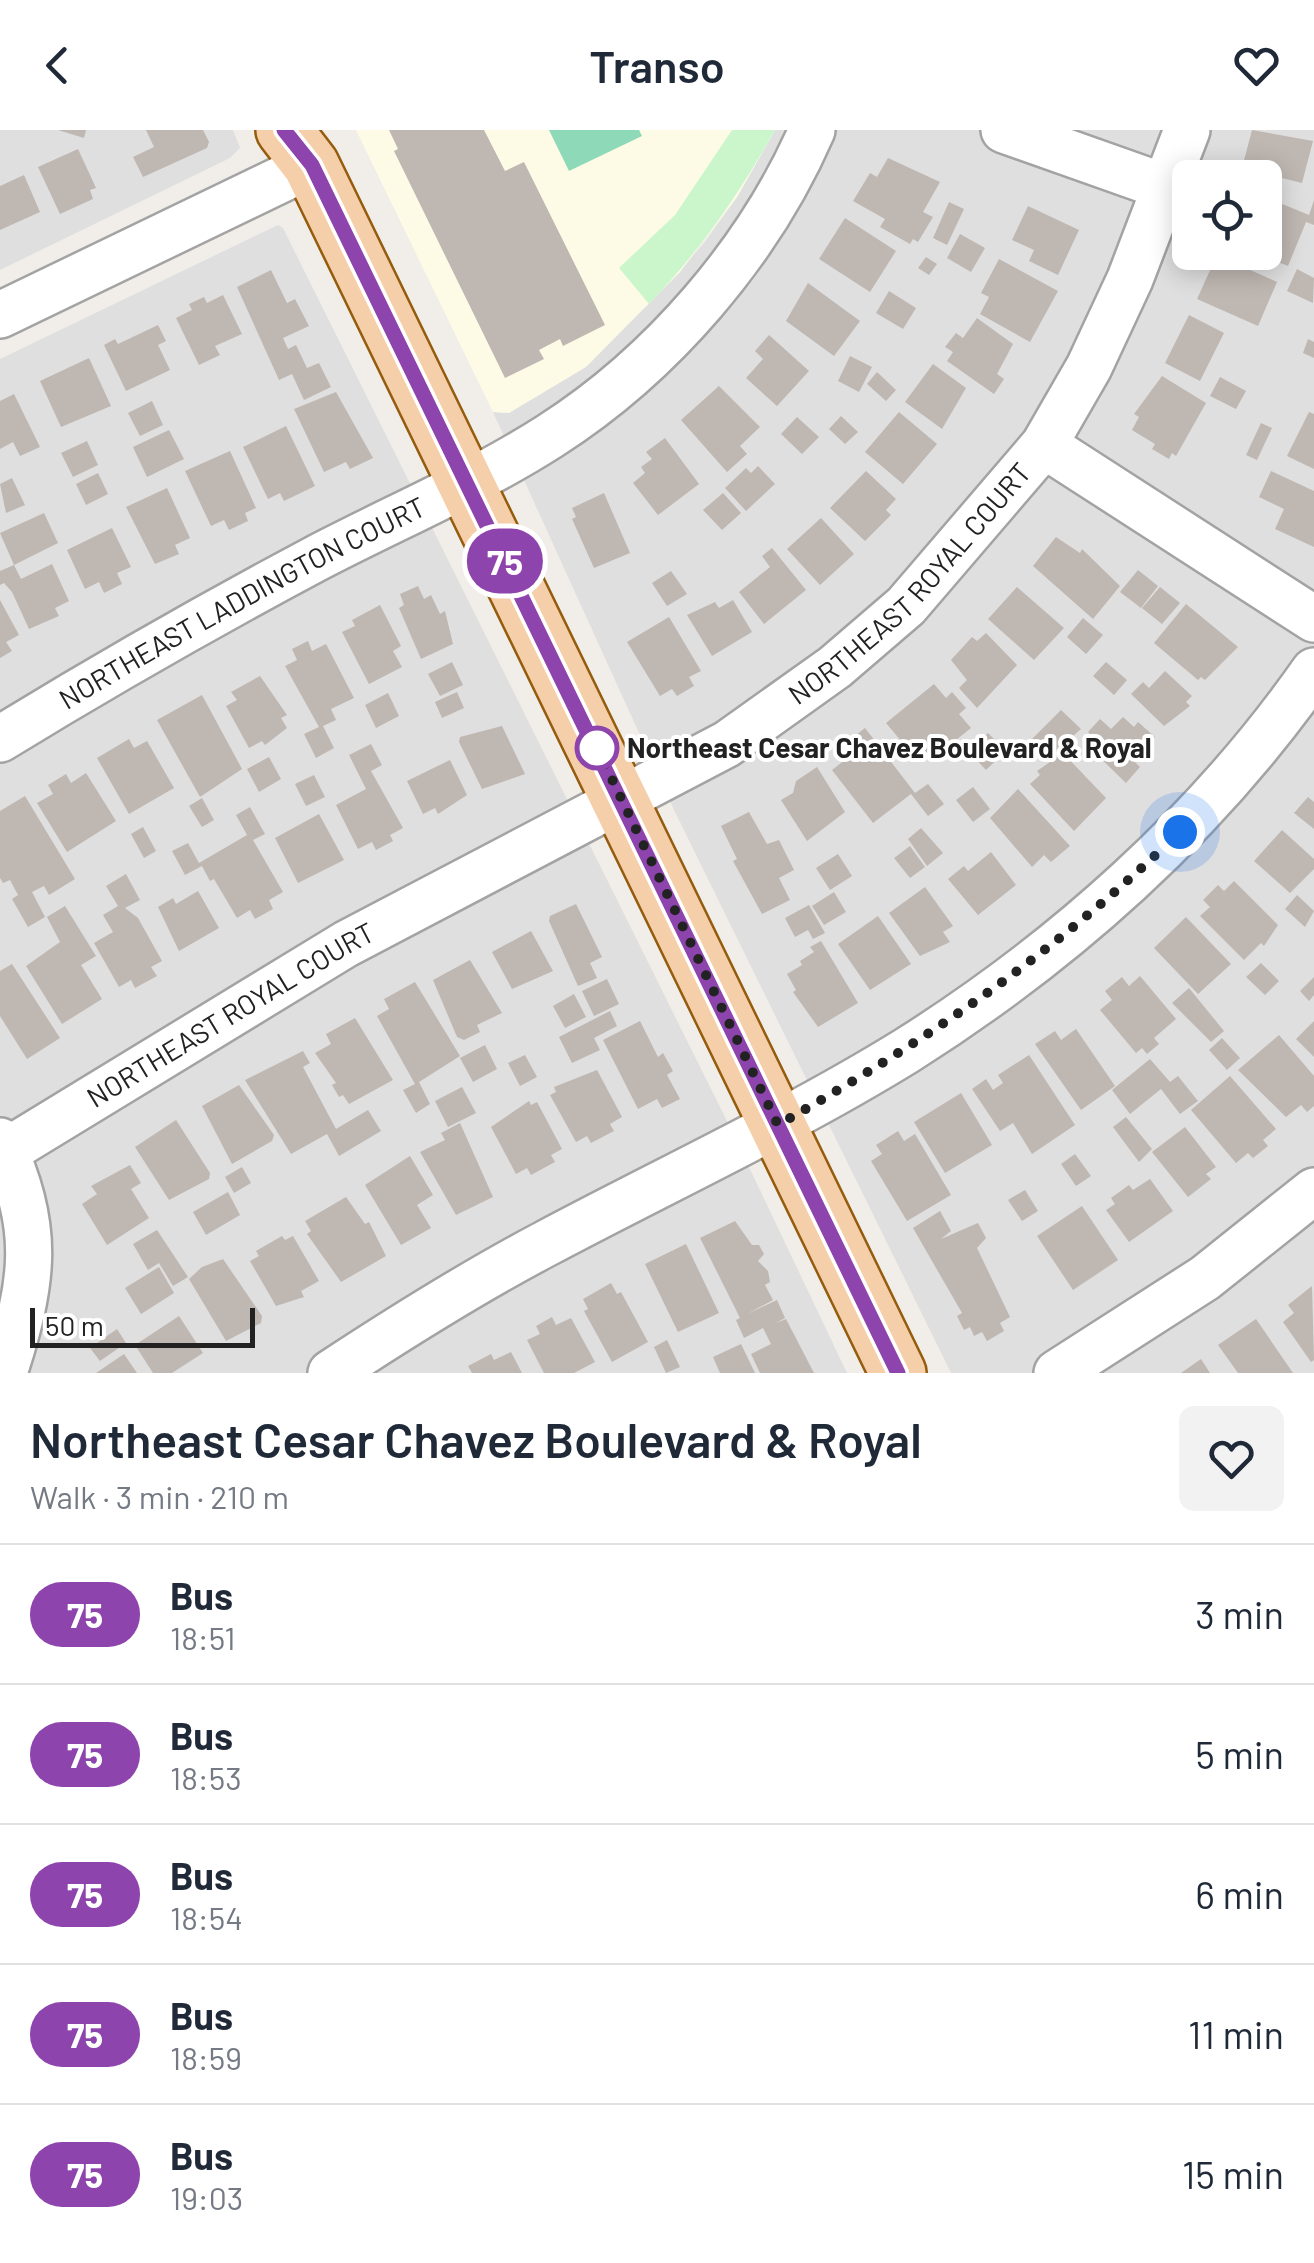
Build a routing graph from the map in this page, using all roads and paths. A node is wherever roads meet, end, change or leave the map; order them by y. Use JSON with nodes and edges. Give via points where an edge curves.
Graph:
{"nodes":[{"id":1,"x":812,"y":130,"type":"edge"},
{"id":2,"x":1004,"y":130,"type":"edge"},
{"id":3,"x":1187,"y":130,"type":"edge"},
{"id":4,"x":299,"y":142,"type":"edge"},
{"id":5,"x":1168,"y":188,"type":"junction"},
{"id":6,"x":0,"y":315,"type":"edge"},
{"id":7,"x":1044,"y":445,"type":"junction"},
{"id":8,"x":467,"y":482,"type":"junction"},
{"id":9,"x":1314,"y":618,"type":"edge"},
{"id":10,"x":1314,"y":671,"type":"edge"},
{"id":11,"x":0,"y":740,"type":"edge"},
{"id":12,"x":622,"y":802,"type":"junction"},
{"id":13,"x":778,"y":1125,"type":"junction"},
{"id":14,"x":2,"y":1149,"type":"edge"},
{"id":15,"x":1314,"y":1191,"type":"edge"},
{"id":16,"x":4,"y":1373,"type":"edge"},
{"id":17,"x":330,"y":1373,"type":"edge"},
{"id":18,"x":898,"y":1373,"type":"edge"},
{"id":19,"x":1057,"y":1373,"type":"edge"}],
"edges":[{"from":1,"to":8,"type":"street","name":"NORTHEAST LADDINGTON COURT","via":[[749,240],[668,338],[575,420]]},
{"from":2,"to":5,"type":"street"},
{"from":3,"to":5,"type":"street","name":"NORTHEAST ROYAL COURT"},
{"from":4,"to":6,"type":"street"},
{"from":4,"to":8,"type":"main road"},
{"from":5,"to":7,"type":"street","name":"NORTHEAST ROYAL COURT","via":[[1089,368]]},
{"from":7,"to":9,"type":"street"},
{"from":7,"to":12,"type":"street","name":"NORTHEAST ROYAL COURT","via":[[906,606],[835,668],[727,744]]},
{"from":8,"to":11,"type":"street","name":"NORTHEAST LADDINGTON COURT","via":[[230,604]]},
{"from":8,"to":12,"type":"main road"},
{"from":10,"to":13,"type":"street","via":[[1180,832],[1075,928],[963,1013]]},
{"from":12,"to":13,"type":"main road"},
{"from":12,"to":14,"type":"street","name":"NORTHEAST ROYAL COURT","via":[[346,944]]},
{"from":13,"to":17,"type":"street","via":[[545,1244]]},
{"from":13,"to":18,"type":"main road"},
{"from":14,"to":16,"type":"street","via":[[22,1186],[29,1278]]},
{"from":15,"to":19,"type":"street","via":[[1205,1278]]}]}
